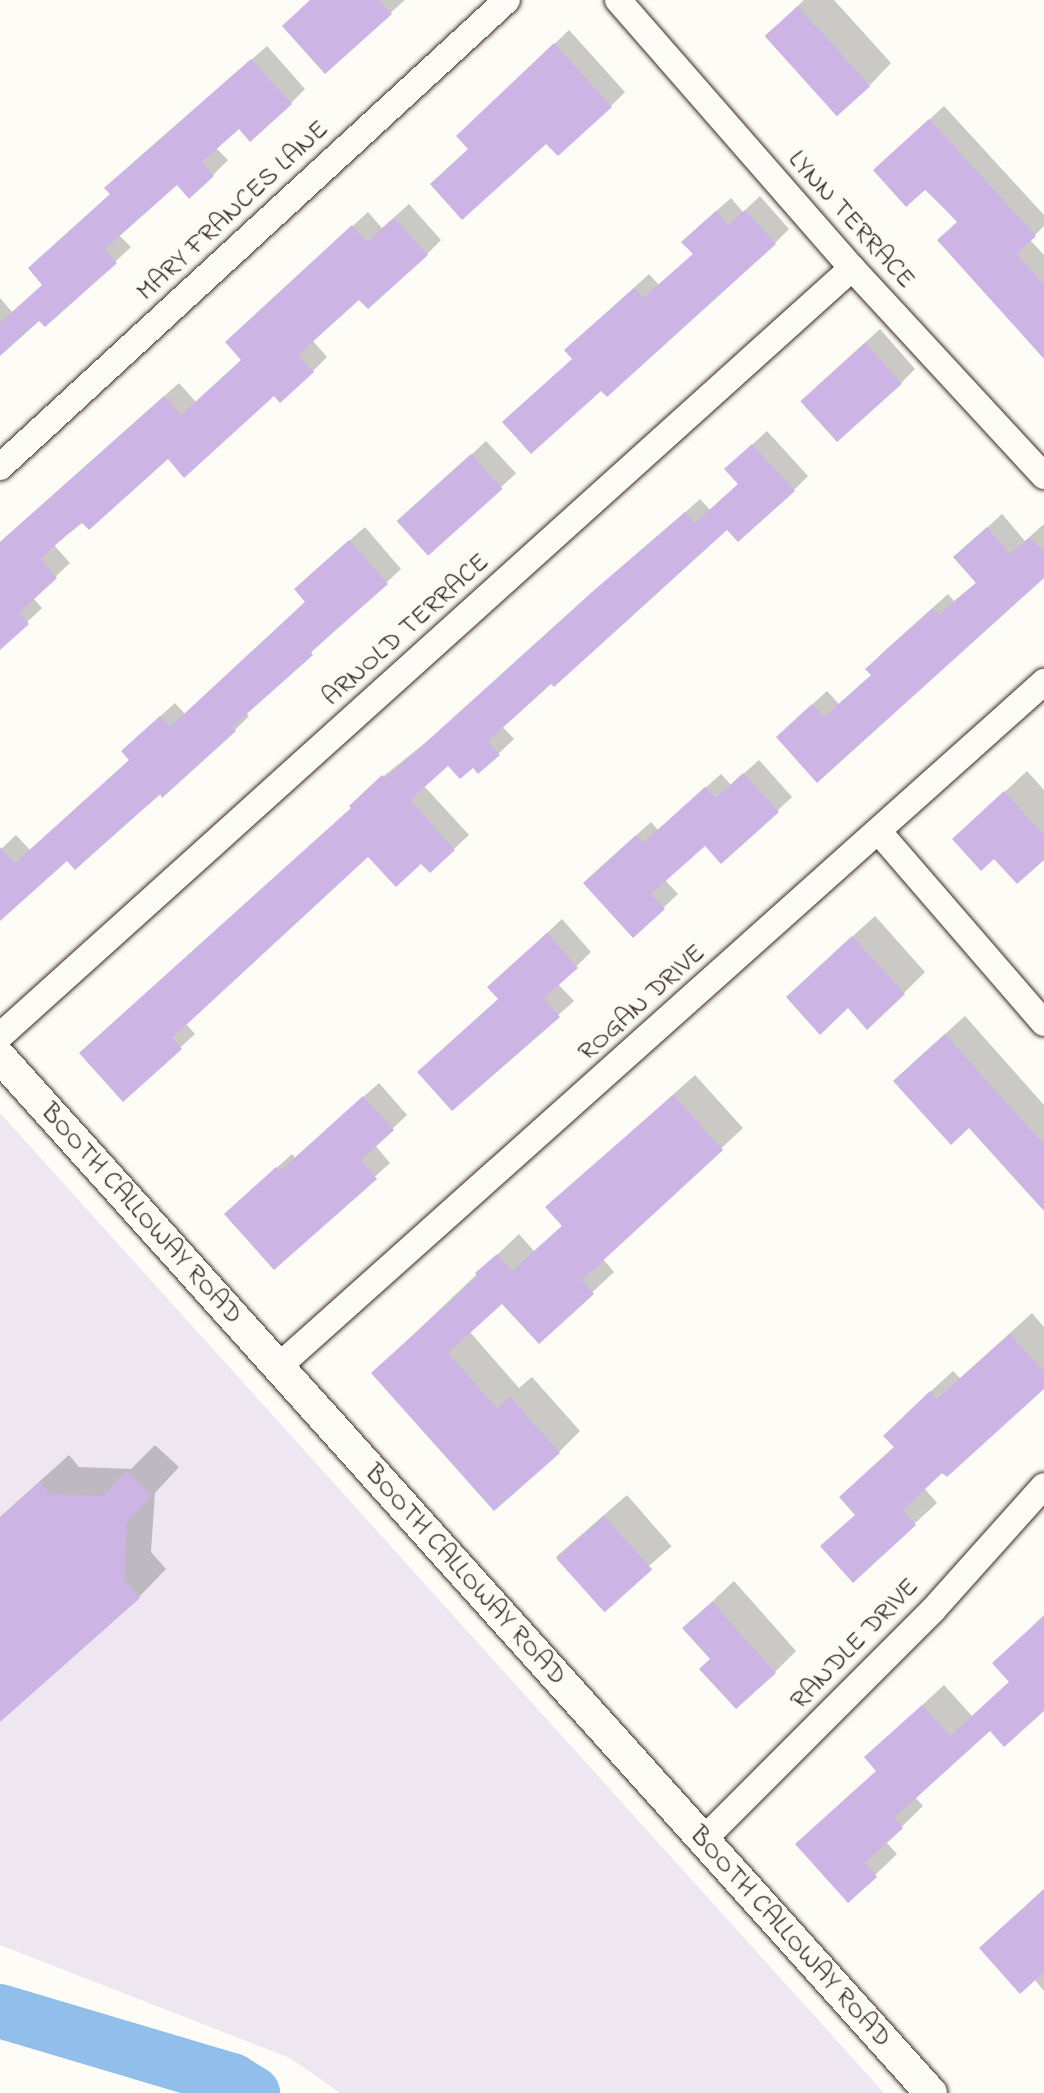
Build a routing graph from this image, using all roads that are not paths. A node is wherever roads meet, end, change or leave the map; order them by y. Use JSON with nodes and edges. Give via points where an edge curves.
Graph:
{"nodes":[{"id":1,"x":507,"y":0,"type":"edge"},
{"id":2,"x":618,"y":0,"type":"edge"},
{"id":3,"x":852,"y":268,"type":"junction"},
{"id":4,"x":0,"y":467,"type":"edge"},
{"id":5,"x":1044,"y":476,"type":"edge"},
{"id":6,"x":1044,"y":681,"type":"edge"},
{"id":7,"x":879,"y":832,"type":"junction"},
{"id":8,"x":1044,"y":1023,"type":"edge"},
{"id":9,"x":0,"y":1036,"type":"edge"},
{"id":10,"x":0,"y":1057,"type":"edge"},
{"id":11,"x":278,"y":1367,"type":"junction"},
{"id":12,"x":1044,"y":1486,"type":"edge"},
{"id":13,"x":704,"y":1840,"type":"junction"},
{"id":14,"x":931,"y":2093,"type":"edge"}],
"edges":[{"from":1,"to":4,"type":"street","name":"MARY FRANCES LANE"},
{"from":2,"to":3,"type":"street","name":"LYNN TERRACE"},
{"from":3,"to":5,"type":"street","name":"LYNN TERRACE"},
{"from":3,"to":9,"type":"street","name":"ARNOLD TERRACE"},
{"from":6,"to":7,"type":"street","name":"ROGAN DRIVE"},
{"from":7,"to":8,"type":"street"},
{"from":7,"to":11,"type":"street","name":"ROGAN DRIVE"},
{"from":10,"to":11,"type":"street","name":"BOOTH CALLOWAY ROAD"},
{"from":11,"to":13,"type":"street","name":"BOOTH CALLOWAY ROAD"},
{"from":12,"to":13,"type":"street","name":"RANDLE DRIVE","via":[[933,1610]]},
{"from":13,"to":14,"type":"street","name":"BOOTH CALLOWAY ROAD"}]}
